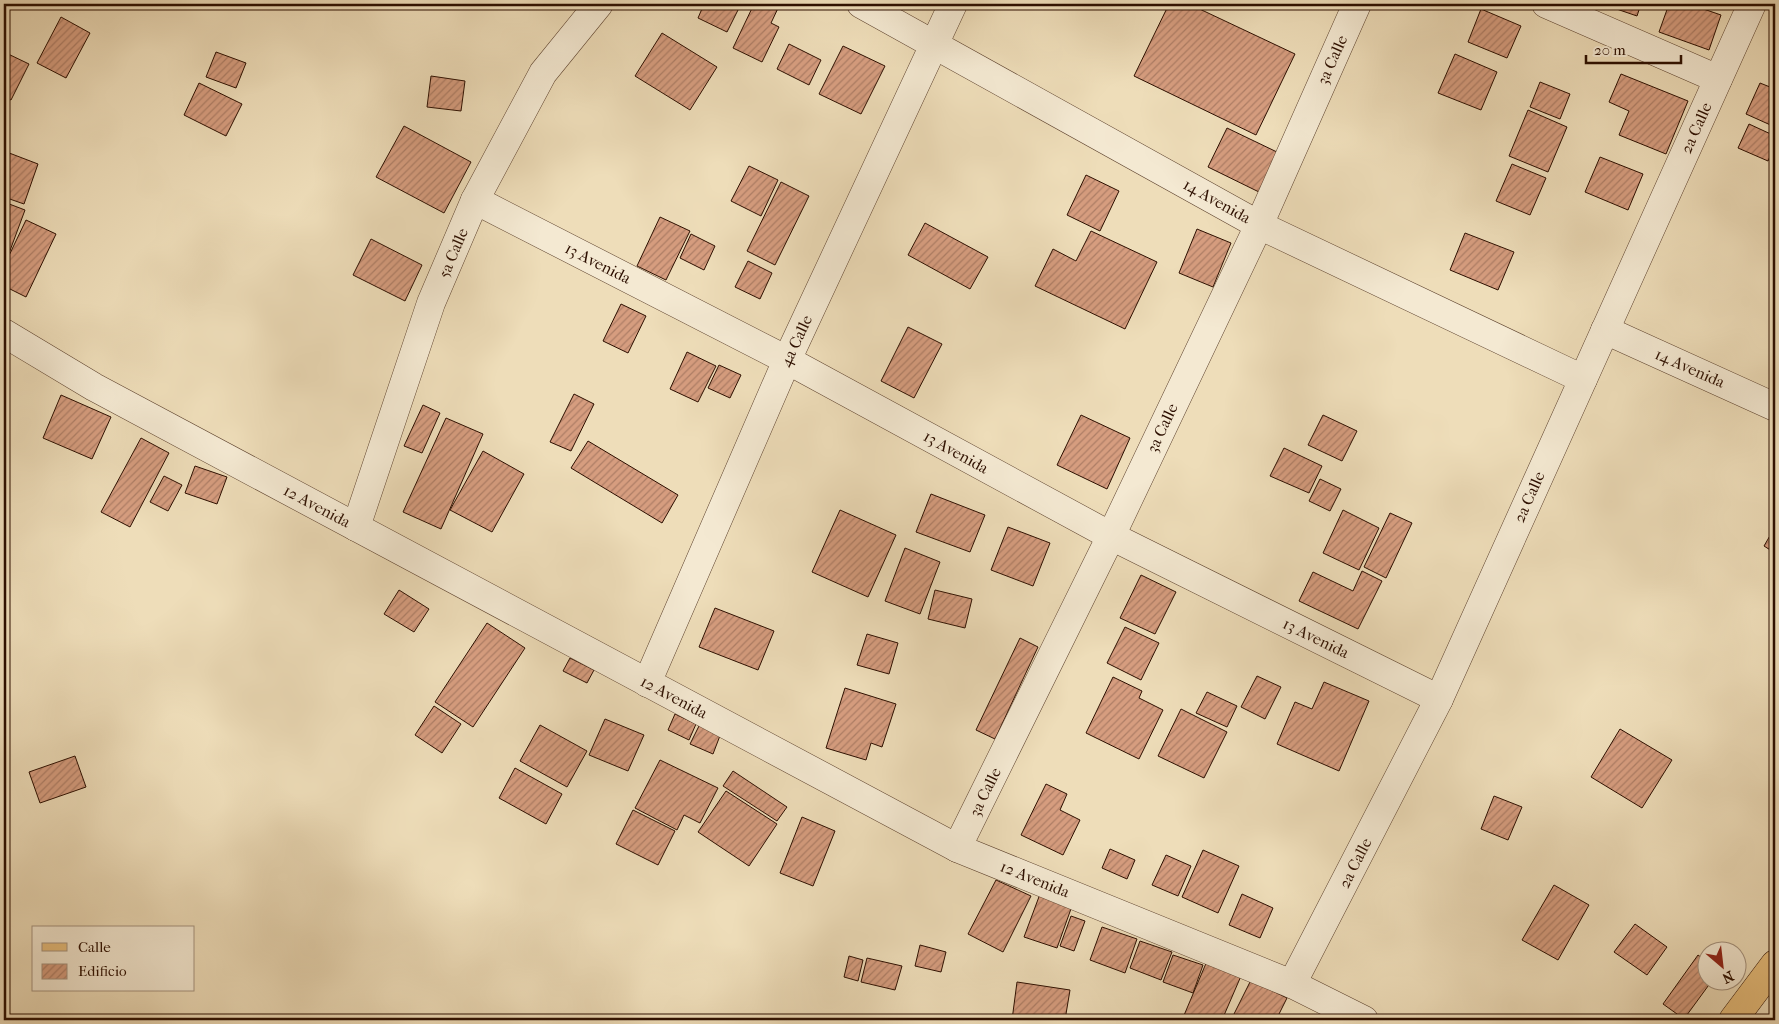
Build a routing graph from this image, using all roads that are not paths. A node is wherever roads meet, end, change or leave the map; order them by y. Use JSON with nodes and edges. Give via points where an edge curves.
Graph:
{"nodes":[{"id":1,"x":599,"y":4,"type":"edge"},
{"id":2,"x":862,"y":4,"type":"edge"},
{"id":3,"x":953,"y":4,"type":"edge"},
{"id":4,"x":1357,"y":4,"type":"edge"},
{"id":5,"x":1546,"y":4,"type":"edge"},
{"id":6,"x":1752,"y":4,"type":"edge"},
{"id":7,"x":934,"y":44,"type":"junction"},
{"id":8,"x":1718,"y":79,"type":"junction"},
{"id":9,"x":475,"y":200,"type":"junction"},
{"id":10,"x":1259,"y":225,"type":"junction"},
{"id":11,"x":1605,"y":330,"type":"junction"},
{"id":12,"x":4,"y":333,"type":"edge"},
{"id":13,"x":787,"y":360,"type":"junction"},
{"id":14,"x":1583,"y":379,"type":"junction"},
{"id":15,"x":1775,"y":407,"type":"edge"},
{"id":16,"x":356,"y":527,"type":"junction"},
{"id":17,"x":1111,"y":536,"type":"junction"},
{"id":18,"x":647,"y":683,"type":"junction"},
{"id":19,"x":1439,"y":699,"type":"junction"},
{"id":20,"x":957,"y":848,"type":"junction"},
{"id":21,"x":1775,"y":964,"type":"edge"},
{"id":22,"x":1292,"y":984,"type":"junction"},
{"id":23,"x":1364,"y":1020,"type":"edge"},
{"id":24,"x":1733,"y":1020,"type":"edge"}],
"edges":[{"from":1,"to":9,"type":"street","name":"5a Calle","via":[[543,73]]},
{"from":2,"to":7,"type":"street","name":"14 Avenida"},
{"from":3,"to":7,"type":"street","name":"4a Calle"},
{"from":4,"to":10,"type":"street","name":"3a Calle"},
{"from":5,"to":8,"type":"street"},
{"from":6,"to":8,"type":"street","name":"2a Calle"},
{"from":7,"to":10,"type":"street","name":"14 Avenida"},
{"from":7,"to":13,"type":"street","name":"4a Calle"},
{"from":8,"to":11,"type":"street","name":"2a Calle"},
{"from":9,"to":13,"type":"street","name":"13 Avenida"},
{"from":9,"to":16,"type":"street","name":"5a Calle","via":[[431,303]]},
{"from":10,"to":14,"type":"street","name":"14 Avenida"},
{"from":10,"to":17,"type":"street","name":"3a Calle"},
{"from":11,"to":14,"type":"street","name":"2a Calle"},
{"from":11,"to":15,"type":"street","name":"14 Avenida"},
{"from":12,"to":16,"type":"street","name":"12 Avenida","via":[[94,387]]},
{"from":13,"to":17,"type":"street","name":"13 Avenida"},
{"from":13,"to":18,"type":"street","name":"4a Calle"},
{"from":14,"to":19,"type":"street","name":"2a Calle"},
{"from":16,"to":18,"type":"street","name":"12 Avenida"},
{"from":17,"to":19,"type":"street","name":"13 Avenida"},
{"from":17,"to":20,"type":"street","name":"3a Calle"},
{"from":18,"to":20,"type":"street","name":"12 Avenida"},
{"from":19,"to":22,"type":"street","name":"2a Calle"},
{"from":20,"to":22,"type":"street","name":"12 Avenida"},
{"from":21,"to":24,"type":"main road"},
{"from":22,"to":23,"type":"street","name":"12 Avenida"}]}
